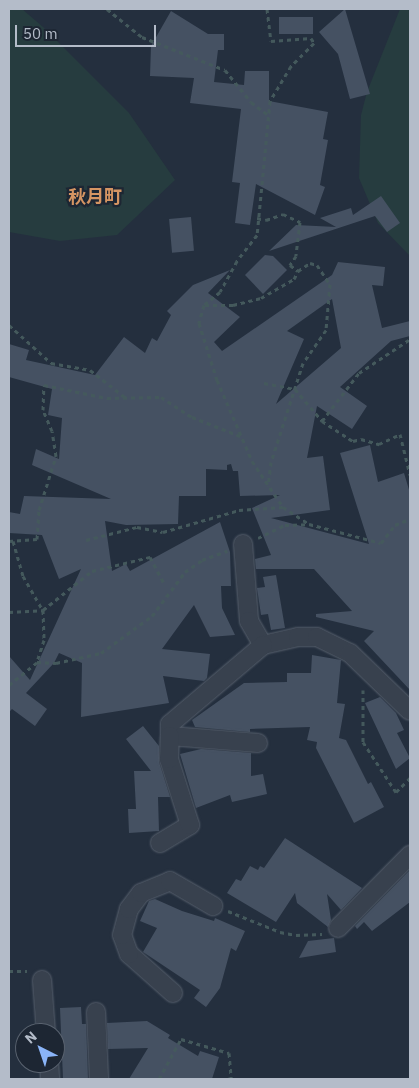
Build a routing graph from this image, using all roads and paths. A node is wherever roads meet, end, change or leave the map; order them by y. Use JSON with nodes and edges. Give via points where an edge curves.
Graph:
{"nodes":[{"id":1,"x":107,"y":9,"type":"edge"},
{"id":2,"x":267,"y":9,"type":"edge"},
{"id":3,"x":268,"y":115,"type":"junction"},
{"id":4,"x":258,"y":218,"type":"junction"},
{"id":5,"x":298,"y":271,"type":"junction"},
{"id":6,"x":204,"y":305,"type":"junction"},
{"id":7,"x":9,"y":325,"type":"edge"},
{"id":8,"x":410,"y":339,"type":"edge"},
{"id":9,"x":264,"y":383,"type":"dead end"},
{"id":10,"x":295,"y":389,"type":"junction"},
{"id":11,"x":126,"y":398,"type":"junction"},
{"id":12,"x":322,"y":421,"type":"junction"},
{"id":13,"x":240,"y":436,"type":"junction"},
{"id":14,"x":410,"y":475,"type":"edge"},
{"id":15,"x":268,"y":486,"type":"junction"},
{"id":16,"x":283,"y":507,"type":"junction"},
{"id":17,"x":410,"y":519,"type":"edge"},
{"id":18,"x":308,"y":524,"type":"junction"},
{"id":19,"x":86,"y":540,"type":"dead end"},
{"id":20,"x":11,"y":541,"type":"edge"},
{"id":21,"x":243,"y":544,"type":"junction"},
{"id":22,"x":165,"y":585,"type":"dead end"},
{"id":23,"x":43,"y":610,"type":"junction"},
{"id":24,"x":9,"y":612,"type":"edge"},
{"id":25,"x":263,"y":645,"type":"junction"},
{"id":26,"x":37,"y":662,"type":"junction"},
{"id":27,"x":9,"y":685,"type":"edge"},
{"id":28,"x":362,"y":695,"type":"dead end"},
{"id":29,"x":410,"y":710,"type":"edge"},
{"id":30,"x":170,"y":736,"type":"junction"},
{"id":31,"x":258,"y":743,"type":"dead end"},
{"id":32,"x":410,"y":778,"type":"edge"},
{"id":33,"x":160,"y":843,"type":"dead end"},
{"id":34,"x":410,"y":856,"type":"edge"},
{"id":35,"x":213,"y":906,"type":"joint"},
{"id":36,"x":338,"y":928,"type":"joint"},
{"id":37,"x":42,"y":980,"type":"dead end"},
{"id":38,"x":173,"y":993,"type":"dead end"},
{"id":39,"x":96,"y":1012,"type":"dead end"},
{"id":40,"x":45,"y":1023,"type":"edge"},
{"id":41,"x":99,"y":1079,"type":"edge"},
{"id":42,"x":159,"y":1079,"type":"edge"},
{"id":43,"x":228,"y":1079,"type":"edge"}],
"edges":[{"from":1,"to":3,"type":"path","via":[[142,37],[225,70],[251,102]]},
{"from":2,"to":3,"type":"path","via":[[271,41],[311,38],[314,43],[291,66],[270,101]]},
{"from":3,"to":4,"type":"path"},
{"from":4,"to":5,"type":"path","via":[[266,220],[283,214],[300,222],[296,256],[290,265]]},
{"from":4,"to":6,"type":"path","via":[[258,232],[252,243],[237,261],[220,292]]},
{"from":5,"to":6,"type":"path","via":[[294,279],[261,298],[232,306]]},
{"from":5,"to":10,"type":"path","via":[[310,263],[318,265],[330,288],[326,330],[303,363]]},
{"from":6,"to":13,"type":"path","via":[[199,323],[217,380]]},
{"from":7,"to":11,"type":"path","via":[[51,363],[90,370]]},
{"from":8,"to":12,"type":"path","via":[[359,373]]},
{"from":9,"to":10,"type":"path"},
{"from":10,"to":12,"type":"path"},
{"from":10,"to":15,"type":"path","via":[[271,462]]},
{"from":11,"to":13,"type":"path","via":[[161,396],[192,417]]},
{"from":11,"to":20,"type":"path","via":[[107,398],[44,385],[43,410],[52,431],[56,456],[39,510],[38,539]]},
{"from":12,"to":14,"type":"path","via":[[353,441],[361,439],[379,444],[400,434]]},
{"from":13,"to":15,"type":"path"},
{"from":15,"to":16,"type":"path"},
{"from":16,"to":18,"type":"path"},
{"from":16,"to":19,"type":"path","via":[[240,510],[163,532],[137,527]]},
{"from":17,"to":18,"type":"path","via":[[395,525],[381,543]]},
{"from":18,"to":21,"type":"path","via":[[285,525]]},
{"from":20,"to":23,"type":"path","via":[[23,576]]},
{"from":21,"to":25,"type":"street","via":[[249,621]]},
{"from":21,"to":26,"type":"path","via":[[202,560],[185,572],[152,616],[101,653],[56,663]]},
{"from":22,"to":23,"type":"path","via":[[150,556],[92,571]]},
{"from":23,"to":24,"type":"path"},
{"from":23,"to":26,"type":"path","via":[[44,640]]},
{"from":25,"to":29,"type":"street","via":[[298,637],[317,637],[350,653]]},
{"from":25,"to":30,"type":"street","via":[[170,724]]},
{"from":26,"to":27,"type":"path"},
{"from":28,"to":32,"type":"path","via":[[363,742],[396,792]]},
{"from":30,"to":31,"type":"street"},
{"from":30,"to":33,"type":"street","via":[[169,759],[190,825]]},
{"from":34,"to":36,"type":"street"},
{"from":35,"to":36,"type":"path","via":[[296,935],[318,936]]},
{"from":35,"to":38,"type":"street","via":[[170,881],[141,893],[129,909],[122,935],[129,954]]},
{"from":37,"to":40,"type":"street"},
{"from":39,"to":41,"type":"street"},
{"from":42,"to":43,"type":"path","via":[[181,1040],[229,1054],[231,1078]]}]}
